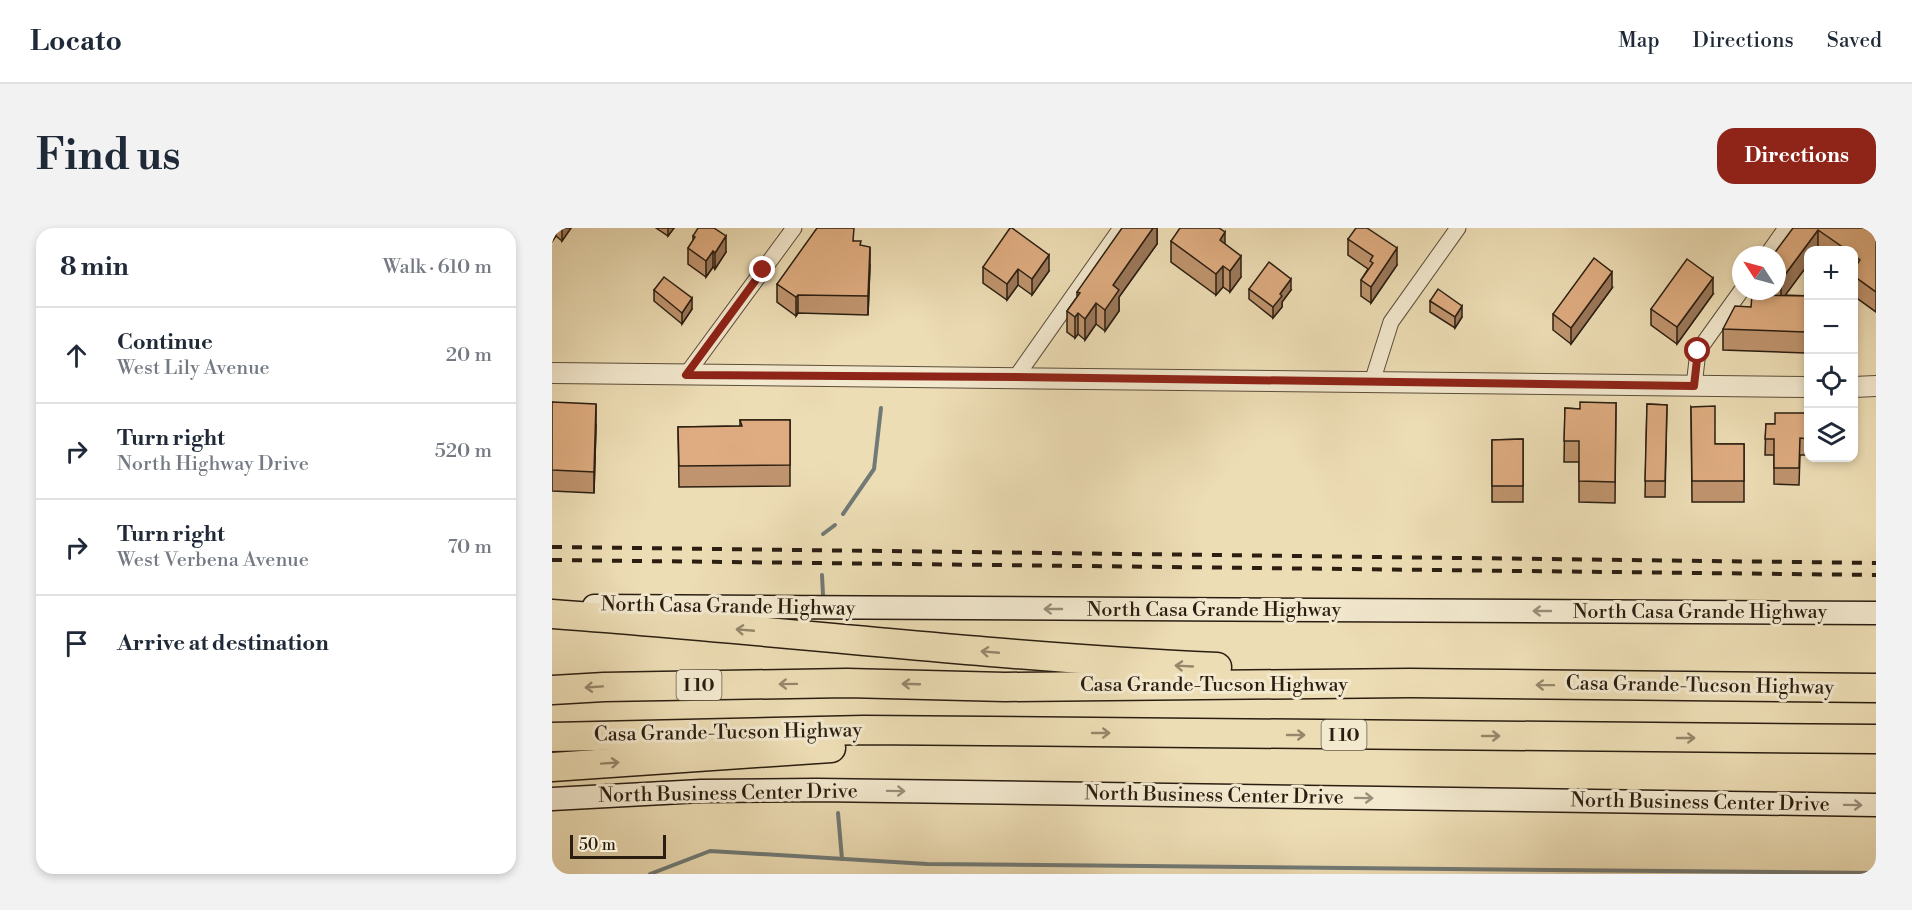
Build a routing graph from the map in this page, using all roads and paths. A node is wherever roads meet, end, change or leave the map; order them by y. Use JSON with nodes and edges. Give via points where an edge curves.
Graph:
{"nodes":[{"id":1,"x":794,"y":228,"type":"edge"},
{"id":2,"x":1121,"y":228,"type":"edge"},
{"id":3,"x":1458,"y":228,"type":"edge"},
{"id":4,"x":1786,"y":228,"type":"edge"},
{"id":5,"x":1773,"y":246,"type":"edge"},
{"id":6,"x":1735,"y":300,"type":"edge"},
{"id":7,"x":552,"y":373,"type":"edge"},
{"id":8,"x":686,"y":375,"type":"junction"},
{"id":9,"x":1016,"y":377,"type":"junction"},
{"id":10,"x":1372,"y":382,"type":"junction"},
{"id":11,"x":1694,"y":386,"type":"junction"},
{"id":12,"x":1876,"y":386,"type":"edge"},
{"id":13,"x":1804,"y":387,"type":"edge"},
{"id":14,"x":1858,"y":387,"type":"edge"},
{"id":15,"x":552,"y":606,"type":"edge"},
{"id":16,"x":1876,"y":613,"type":"edge"},
{"id":17,"x":552,"y":614,"type":"edge"},
{"id":18,"x":1410,"y":683,"type":"junction"},
{"id":19,"x":1876,"y":688,"type":"edge"},
{"id":20,"x":552,"y":690,"type":"edge"},
{"id":21,"x":1059,"y":732,"type":"junction"},
{"id":22,"x":552,"y":737,"type":"edge"},
{"id":23,"x":1876,"y":740,"type":"edge"},
{"id":24,"x":552,"y":767,"type":"edge"},
{"id":25,"x":552,"y":799,"type":"edge"},
{"id":26,"x":1876,"y":805,"type":"edge"}],
"edges":[{"from":1,"to":8,"type":"street"},
{"from":2,"to":9,"type":"street"},
{"from":3,"to":10,"type":"street","via":[[1391,322]]},
{"from":4,"to":5,"type":"street"},
{"from":6,"to":11,"type":"street","via":[[1698,351]]},
{"from":7,"to":8,"type":"street"},
{"from":8,"to":9,"type":"street"},
{"from":9,"to":10,"type":"street"},
{"from":10,"to":11,"type":"street"},
{"from":11,"to":13,"type":"street"},
{"from":12,"to":14,"type":"street"},
{"from":16,"to":15,"type":"main road","name":"North Casa Grande Highway","one_way":true},
{"from":18,"to":17,"type":"highway","one_way":true},
{"from":19,"to":18,"type":"highway","name":"Casa Grande-Tucson Highway","number":"I 10","one_way":true},
{"from":18,"to":20,"type":"highway","name":"Casa Grande-Tucson Highway","number":"I 10","one_way":true,"via":[[1005,687],[847,682]]},
{"from":21,"to":22,"type":"highway","name":"Casa Grande-Tucson Highway","number":"I 10","via":[[811,730]]},
{"from":21,"to":23,"type":"highway","name":"Casa Grande-Tucson Highway","number":"I 10","one_way":true},
{"from":24,"to":21,"type":"highway","one_way":true},
{"from":25,"to":26,"type":"main road","name":"North Business Center Drive","one_way":true,"via":[[817,790]]}]}
